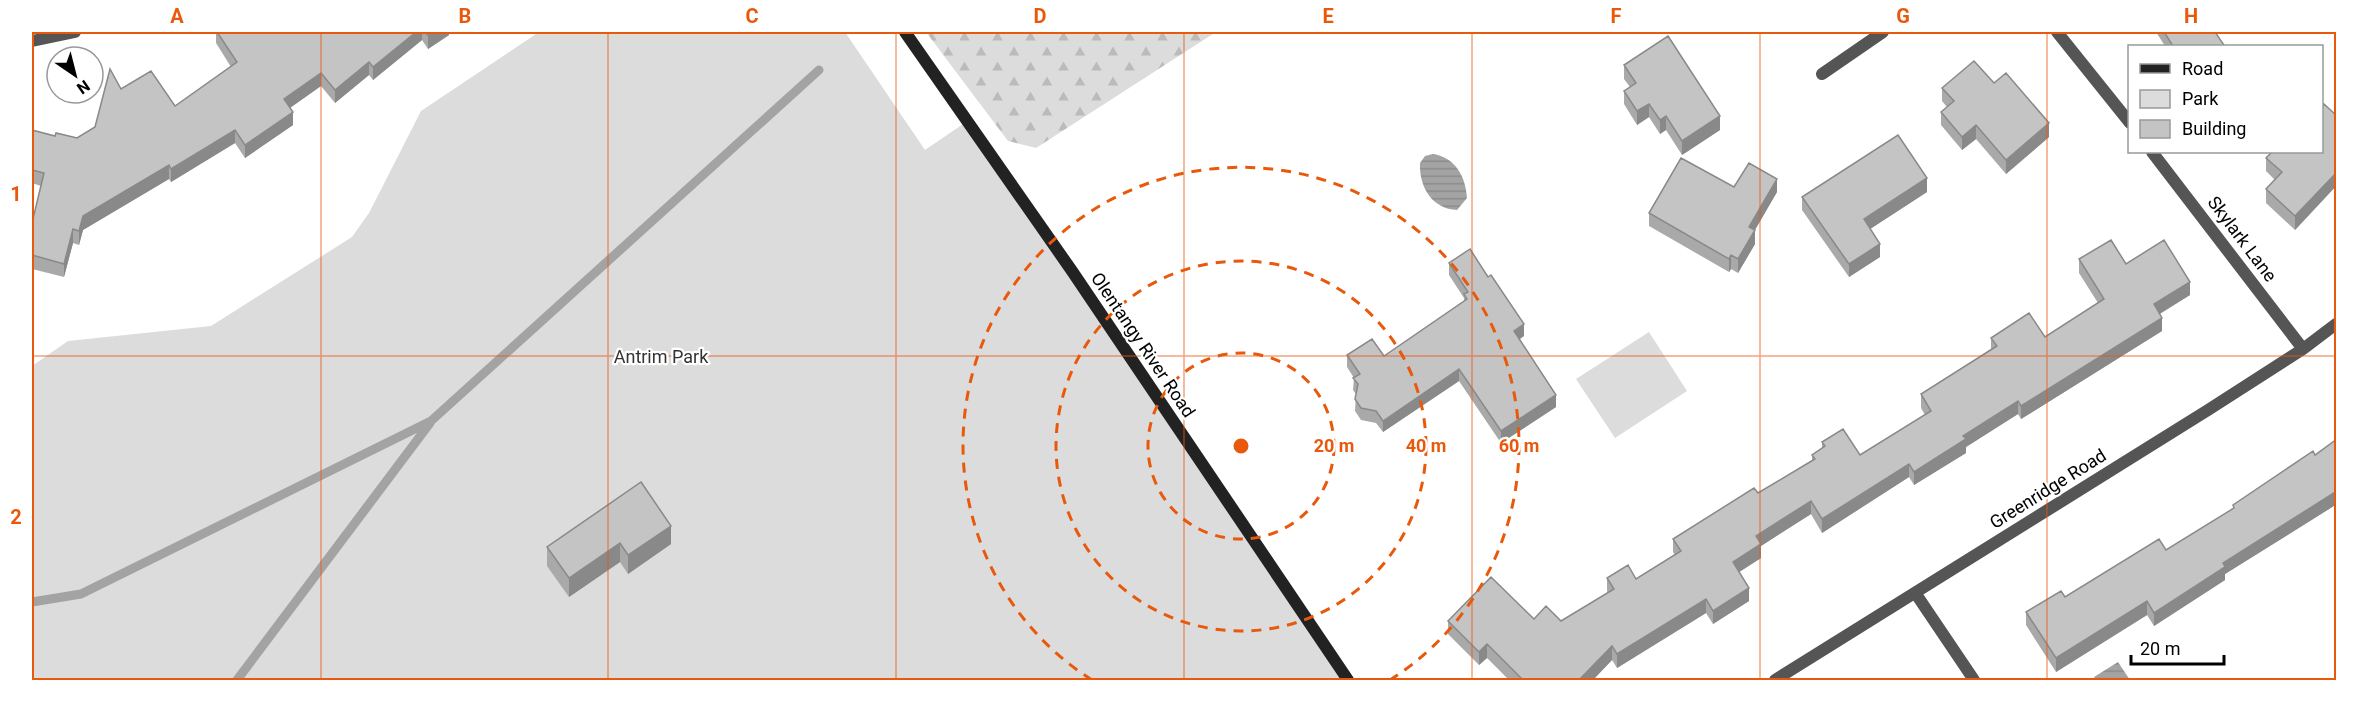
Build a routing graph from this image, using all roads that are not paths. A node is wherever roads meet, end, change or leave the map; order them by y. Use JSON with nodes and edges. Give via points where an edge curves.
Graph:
{"nodes":[{"id":1,"x":75,"y":32,"type":"edge"},
{"id":2,"x":905,"y":32,"type":"edge"},
{"id":3,"x":1883,"y":32,"type":"edge"},
{"id":4,"x":2057,"y":32,"type":"edge"},
{"id":5,"x":32,"y":41,"type":"edge"},
{"id":6,"x":1822,"y":74,"type":"dead end"},
{"id":7,"x":2128,"y":121,"type":"edge"},
{"id":8,"x":2153,"y":153,"type":"edge"},
{"id":9,"x":2337,"y":324,"type":"edge"},
{"id":10,"x":2303,"y":349,"type":"junction"},
{"id":11,"x":1916,"y":594,"type":"junction"},
{"id":12,"x":1348,"y":681,"type":"edge"},
{"id":13,"x":1775,"y":681,"type":"edge"},
{"id":14,"x":1974,"y":681,"type":"edge"}],
"edges":[{"from":1,"to":5,"type":"street"},
{"from":2,"to":12,"type":"main road","name":"Olentangy River Road","via":[[1066,262]]},
{"from":3,"to":6,"type":"street"},
{"from":4,"to":7,"type":"street"},
{"from":8,"to":10,"type":"street","name":"Skylark Lane"},
{"from":9,"to":10,"type":"street","name":"Greenridge Road"},
{"from":10,"to":11,"type":"street","name":"Greenridge Road"},
{"from":11,"to":13,"type":"street","name":"Greenridge Road"},
{"from":11,"to":14,"type":"street"}]}
